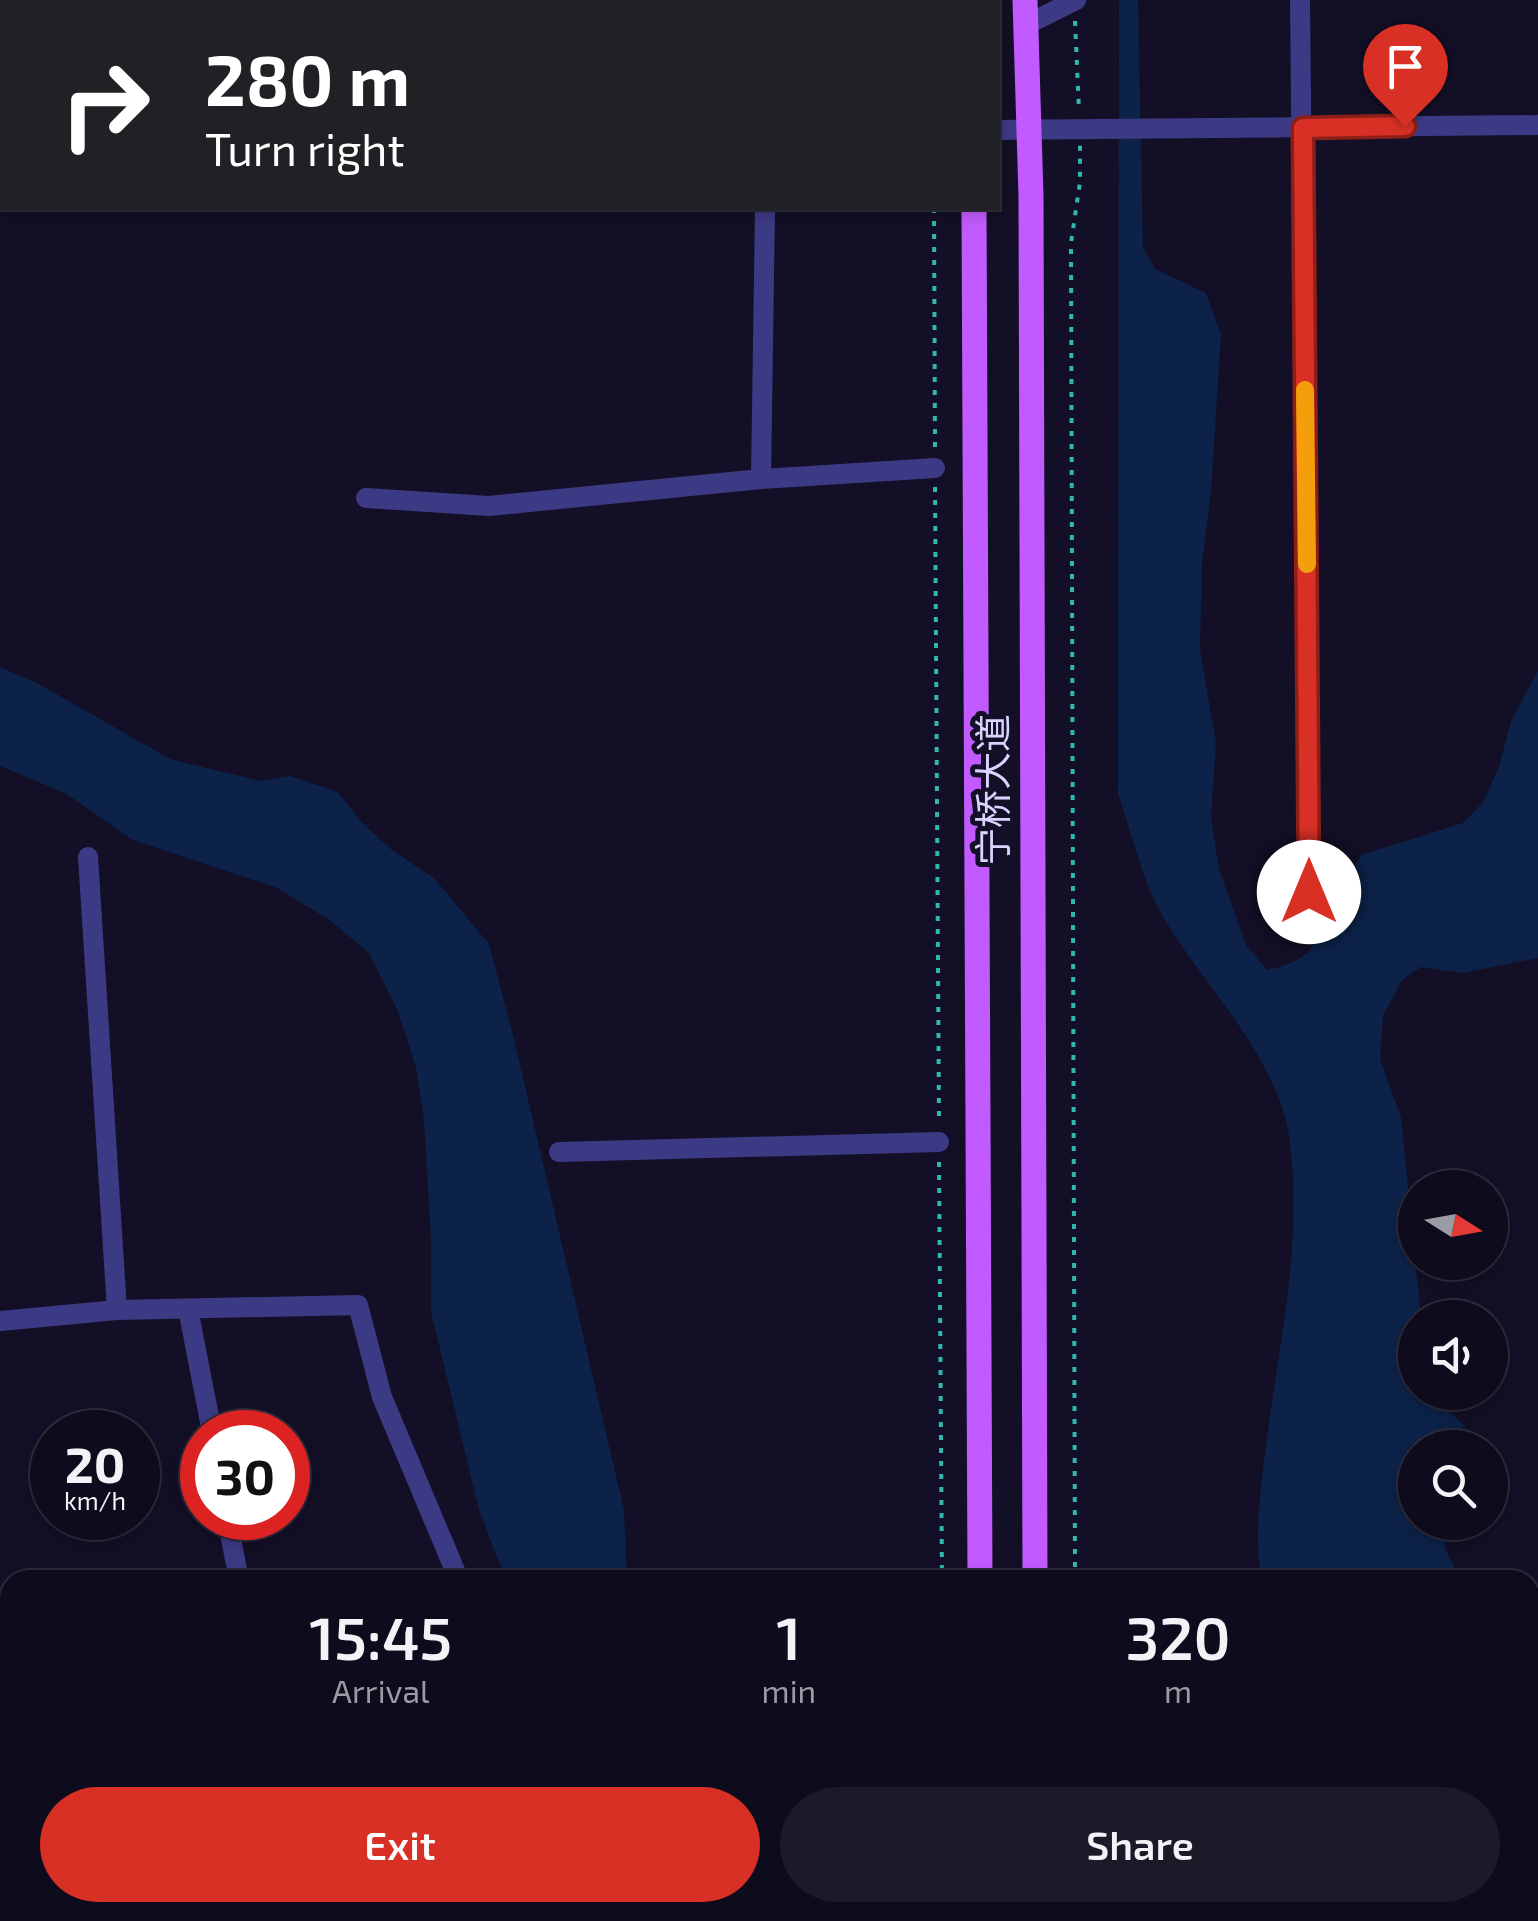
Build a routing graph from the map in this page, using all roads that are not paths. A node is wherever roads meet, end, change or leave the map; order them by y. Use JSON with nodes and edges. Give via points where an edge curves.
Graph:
{"nodes":[{"id":1,"x":1300,"y":0,"type":"edge"},
{"id":2,"x":1075,"y":1,"type":"edge"},
{"id":3,"x":1026,"y":12,"type":"edge"},
{"id":4,"x":1538,"y":125,"type":"edge"},
{"id":5,"x":1303,"y":128,"type":"junction"},
{"id":6,"x":1000,"y":130,"type":"edge"},
{"id":7,"x":1028,"y":130,"type":"junction"},
{"id":8,"x":765,"y":210,"type":"edge"},
{"id":9,"x":974,"y":210,"type":"edge"},
{"id":10,"x":935,"y":468,"type":"road end"},
{"id":11,"x":761,"y":479,"type":"junction"},
{"id":12,"x":366,"y":498,"type":"dead end"},
{"id":13,"x":88,"y":858,"type":"dead end"},
{"id":14,"x":1309,"y":892,"type":"dead end"},
{"id":15,"x":939,"y":1142,"type":"road end"},
{"id":16,"x":560,"y":1152,"type":"dead end"},
{"id":17,"x":188,"y":1308,"type":"junction"},
{"id":18,"x":117,"y":1310,"type":"junction"},
{"id":19,"x":0,"y":1321,"type":"edge"},
{"id":20,"x":208,"y":1410,"type":"edge"},
{"id":21,"x":232,"y":1540,"type":"edge"},
{"id":22,"x":237,"y":1570,"type":"edge"},
{"id":23,"x":455,"y":1570,"type":"edge"},
{"id":24,"x":980,"y":1570,"type":"edge"},
{"id":25,"x":1035,"y":1570,"type":"edge"}],
"edges":[{"from":1,"to":5,"type":"street"},
{"from":2,"to":3,"type":"street"},
{"from":3,"to":7,"type":"main road","name":"宁桥大道"},
{"from":4,"to":5,"type":"street"},
{"from":5,"to":7,"type":"street"},
{"from":5,"to":14,"type":"street"},
{"from":6,"to":7,"type":"street"},
{"from":7,"to":25,"type":"main road","name":"宁桥大道"},
{"from":8,"to":11,"type":"street"},
{"from":9,"to":24,"type":"main road","name":"宁桥大道"},
{"from":10,"to":11,"type":"street"},
{"from":11,"to":12,"type":"street","via":[[489,506]]},
{"from":13,"to":18,"type":"street"},
{"from":15,"to":16,"type":"street"},
{"from":17,"to":18,"type":"street"},
{"from":17,"to":20,"type":"street"},
{"from":17,"to":23,"type":"street","via":[[358,1305],[382,1397]]},
{"from":18,"to":19,"type":"street"},
{"from":21,"to":22,"type":"street"}]}
